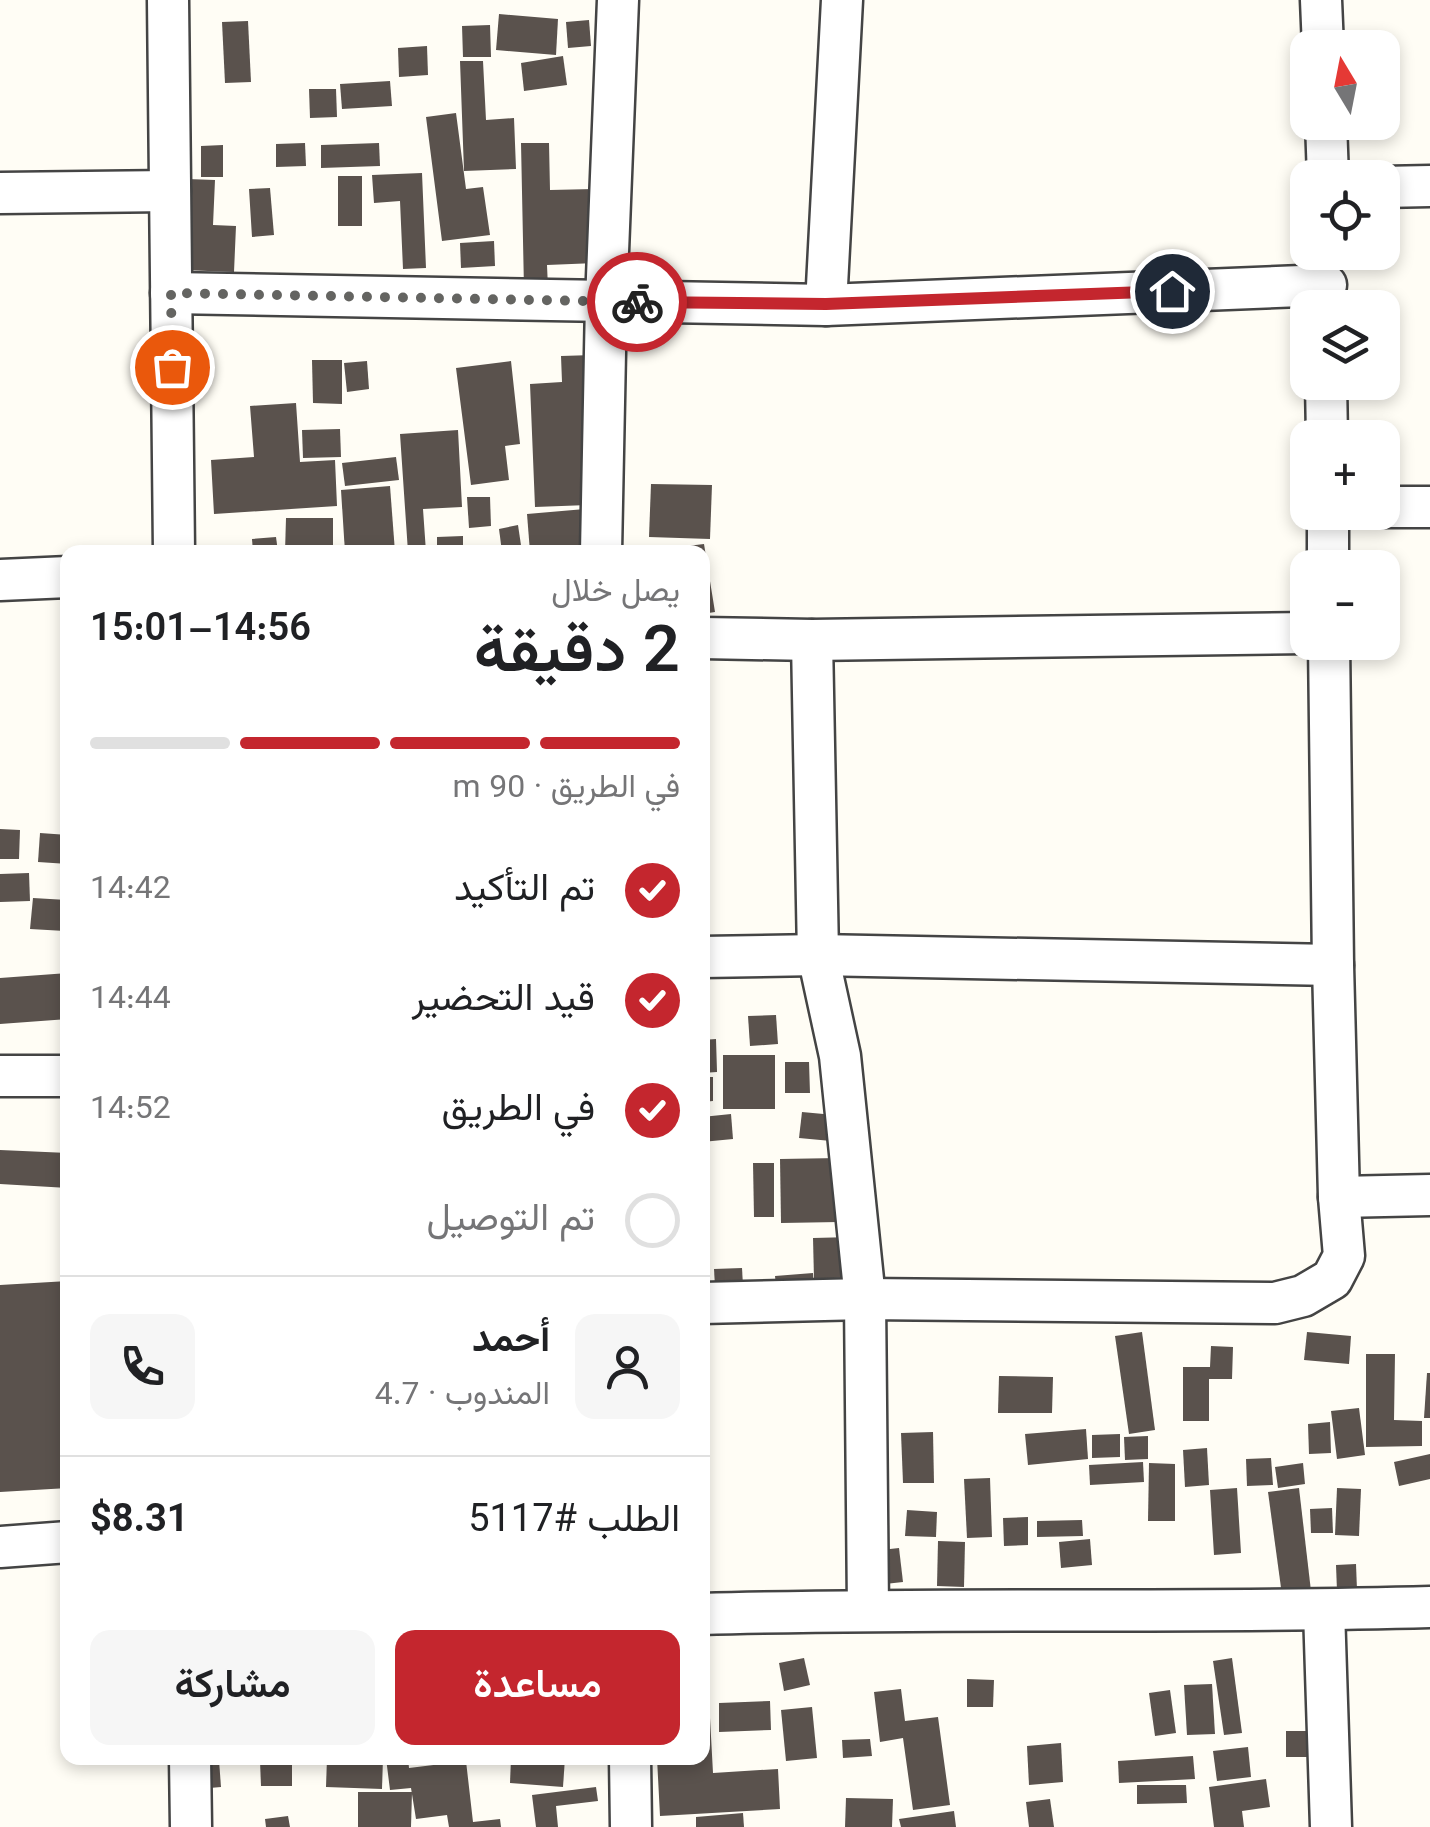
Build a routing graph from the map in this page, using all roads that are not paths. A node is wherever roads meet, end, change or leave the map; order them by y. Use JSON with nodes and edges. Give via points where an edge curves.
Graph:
{"nodes":[{"id":1,"x":168,"y":0,"type":"edge"},
{"id":2,"x":618,"y":0,"type":"edge"},
{"id":3,"x":842,"y":0,"type":"edge"},
{"id":4,"x":1321,"y":0,"type":"edge"},
{"id":5,"x":1322,"y":30,"type":"edge"},
{"id":6,"x":1430,"y":186,"type":"edge"},
{"id":7,"x":1400,"y":187,"type":"edge"},
{"id":8,"x":170,"y":191,"type":"junction"},
{"id":9,"x":0,"y":193,"type":"edge"},
{"id":10,"x":1326,"y":282,"type":"edge"},
{"id":11,"x":171,"y":293,"type":"junction"},
{"id":12,"x":606,"y":302,"type":"junction"},
{"id":13,"x":826,"y":304,"type":"junction"},
{"id":14,"x":1400,"y":506,"type":"edge"},
{"id":15,"x":1430,"y":507,"type":"edge"},
{"id":16,"x":174,"y":545,"type":"edge"},
{"id":17,"x":600,"y":545,"type":"edge"},
{"id":18,"x":60,"y":576,"type":"edge"},
{"id":19,"x":0,"y":580,"type":"edge"},
{"id":20,"x":1290,"y":633,"type":"edge"},
{"id":21,"x":710,"y":638,"type":"edge"},
{"id":22,"x":812,"y":640,"type":"junction"},
{"id":23,"x":1328,"y":660,"type":"edge"},
{"id":24,"x":818,"y":955,"type":"junction"},
{"id":25,"x":710,"y":957,"type":"edge"},
{"id":26,"x":1333,"y":965,"type":"junction"},
{"id":27,"x":0,"y":1076,"type":"edge"},
{"id":28,"x":60,"y":1076,"type":"edge"},
{"id":29,"x":1430,"y":1195,"type":"edge"},
{"id":30,"x":1339,"y":1197,"type":"junction"},
{"id":31,"x":865,"y":1299,"type":"junction"},
{"id":32,"x":710,"y":1303,"type":"edge"},
{"id":33,"x":60,"y":1542,"type":"edge"},
{"id":34,"x":0,"y":1546,"type":"edge"},
{"id":35,"x":1430,"y":1607,"type":"edge"},
{"id":36,"x":868,"y":1609,"type":"junction"},
{"id":37,"x":1324,"y":1610,"type":"junction"},
{"id":38,"x":710,"y":1614,"type":"edge"},
{"id":39,"x":190,"y":1765,"type":"edge"},
{"id":40,"x":630,"y":1765,"type":"edge"},
{"id":41,"x":191,"y":1827,"type":"edge"},
{"id":42,"x":631,"y":1827,"type":"edge"},
{"id":43,"x":1331,"y":1827,"type":"edge"}],
"edges":[{"from":1,"to":8,"type":"street"},
{"from":2,"to":12,"type":"street"},
{"from":3,"to":13,"type":"street"},
{"from":4,"to":5,"type":"street"},
{"from":6,"to":7,"type":"street"},
{"from":8,"to":9,"type":"street"},
{"from":8,"to":11,"type":"street"},
{"from":10,"to":13,"type":"street"},
{"from":11,"to":12,"type":"street"},
{"from":11,"to":16,"type":"street"},
{"from":12,"to":13,"type":"street"},
{"from":12,"to":17,"type":"street"},
{"from":14,"to":15,"type":"street"},
{"from":18,"to":19,"type":"street"},
{"from":20,"to":22,"type":"street"},
{"from":21,"to":22,"type":"street"},
{"from":22,"to":24,"type":"street"},
{"from":23,"to":26,"type":"street"},
{"from":24,"to":25,"type":"street"},
{"from":24,"to":26,"type":"street"},
{"from":24,"to":31,"type":"street","via":[[840,1056]]},
{"from":26,"to":30,"type":"street"},
{"from":27,"to":28,"type":"street"},
{"from":29,"to":30,"type":"street"},
{"from":30,"to":31,"type":"street","via":[[1344,1256],[1332,1278],[1303,1296],[1274,1302]]},
{"from":31,"to":32,"type":"street"},
{"from":31,"to":36,"type":"street"},
{"from":33,"to":34,"type":"street"},
{"from":35,"to":37,"type":"street"},
{"from":36,"to":37,"type":"street"},
{"from":36,"to":38,"type":"street"},
{"from":37,"to":43,"type":"street"},
{"from":39,"to":41,"type":"street"},
{"from":40,"to":42,"type":"street"}]}
